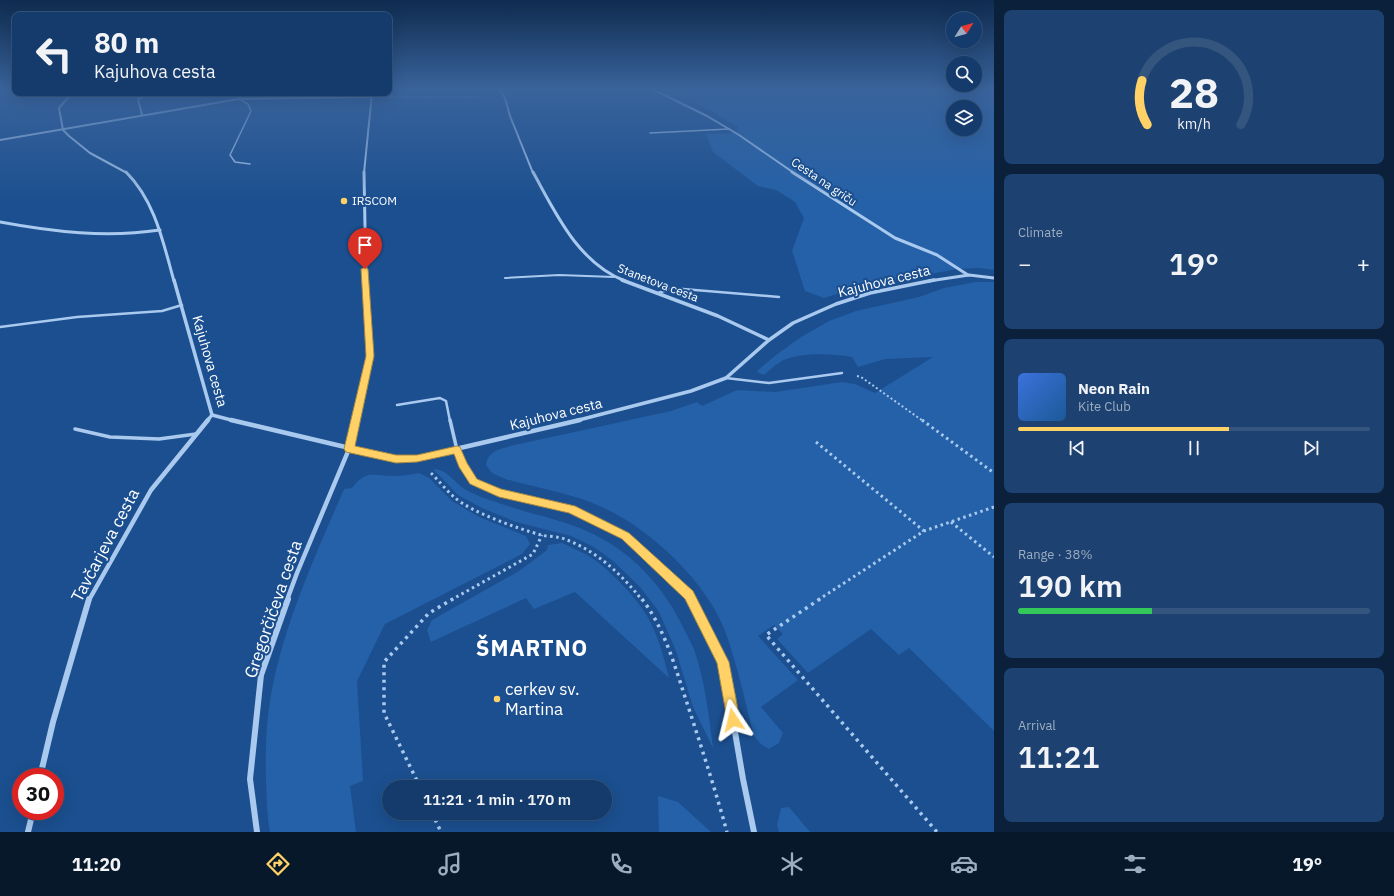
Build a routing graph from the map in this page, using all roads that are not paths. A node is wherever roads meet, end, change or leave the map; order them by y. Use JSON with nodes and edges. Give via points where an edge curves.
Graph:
{"nodes":[{"id":1,"x":62,"y":127,"type":"edge"},
{"id":2,"x":80,"y":127,"type":"edge"},
{"id":3,"x":243,"y":127,"type":"edge"},
{"id":4,"x":368,"y":127,"type":"edge"},
{"id":5,"x":514,"y":127,"type":"edge"},
{"id":6,"x":725,"y":127,"type":"edge"},
{"id":7,"x":729,"y":129,"type":"junction"},
{"id":8,"x":63,"y":130,"type":"junction"},
{"id":9,"x":650,"y":134,"type":"dead end"},
{"id":10,"x":0,"y":140,"type":"edge"},
{"id":11,"x":250,"y":164,"type":"dead end"},
{"id":12,"x":0,"y":222,"type":"edge"},
{"id":13,"x":160,"y":230,"type":"junction"},
{"id":14,"x":969,"y":275,"type":"junction"},
{"id":15,"x":614,"y":277,"type":"junction"},
{"id":16,"x":505,"y":278,"type":"dead end"},
{"id":17,"x":994,"y":278,"type":"edge"},
{"id":18,"x":658,"y":293,"type":"junction"},
{"id":19,"x":779,"y":297,"type":"dead end"},
{"id":20,"x":182,"y":305,"type":"junction"},
{"id":21,"x":0,"y":327,"type":"edge"},
{"id":22,"x":769,"y":340,"type":"junction"},
{"id":23,"x":842,"y":373,"type":"road end"},
{"id":24,"x":726,"y":378,"type":"junction"},
{"id":25,"x":397,"y":405,"type":"dead end"},
{"id":26,"x":212,"y":415,"type":"junction"},
{"id":27,"x":75,"y":429,"type":"dead end"},
{"id":28,"x":196,"y":434,"type":"junction"},
{"id":29,"x":349,"y":449,"type":"junction"},
{"id":30,"x":457,"y":450,"type":"junction"},
{"id":31,"x":42,"y":768,"type":"edge"},
{"id":32,"x":31,"y":820,"type":"edge"},
{"id":33,"x":28,"y":832,"type":"edge"},
{"id":34,"x":257,"y":832,"type":"edge"},
{"id":35,"x":754,"y":832,"type":"edge"}],
"edges":[{"from":1,"to":8,"type":"street"},
{"from":2,"to":8,"type":"street"},
{"from":3,"to":11,"type":"lane","via":[[230,155],[234,162]]},
{"from":4,"to":29,"type":"street","via":[[363,179],[364,255],[370,356]]},
{"from":5,"to":15,"type":"street","name":"Stanetova cesta","via":[[533,172],[563,227],[595,264]]},
{"from":6,"to":7,"type":"street","name":"Cesta na griču"},
{"from":7,"to":9,"type":"lane"},
{"from":7,"to":14,"type":"street","name":"Cesta na griču","via":[[865,220],[895,238],[937,255]]},
{"from":8,"to":10,"type":"street"},
{"from":8,"to":13,"type":"street","name":"Kajuhova cesta","via":[[90,153],[124,170],[131,177],[149,203]]},
{"from":12,"to":13,"type":"street","via":[[48,231],[98,235]]},
{"from":13,"to":20,"type":"street","name":"Kajuhova cesta"},
{"from":14,"to":17,"type":"street","name":"Kajuhova cesta"},
{"from":14,"to":22,"type":"street","name":"Kajuhova cesta","via":[[934,280],[836,304],[793,323]]},
{"from":15,"to":16,"type":"lane","via":[[560,274]]},
{"from":15,"to":18,"type":"street","name":"Stanetova cesta"},
{"from":18,"to":19,"type":"lane","via":[[683,288]]},
{"from":18,"to":22,"type":"street","name":"Stanetova cesta","via":[[718,316]]},
{"from":20,"to":21,"type":"lane","name":"Kajuhova cesta","via":[[162,310]]},
{"from":20,"to":26,"type":"street","name":"Kajuhova cesta"},
{"from":22,"to":24,"type":"street","name":"Kajuhova cesta"},
{"from":23,"to":24,"type":"lane","via":[[769,382]]},
{"from":24,"to":30,"type":"street","name":"Kajuhova cesta","via":[[641,405]]},
{"from":25,"to":30,"type":"lane","via":[[440,398],[446,401]]},
{"from":26,"to":28,"type":"street","name":"Tavčarjeva cesta"},
{"from":26,"to":29,"type":"street","name":"Kajuhova cesta"},
{"from":27,"to":28,"type":"lane","via":[[110,437],[159,439]]},
{"from":28,"to":31,"type":"street","name":"Tavčarjeva cesta","via":[[151,490],[89,600]]},
{"from":29,"to":30,"type":"street","name":"Kajuhova cesta","via":[[396,459],[417,458]]},
{"from":29,"to":34,"type":"street","name":"Gregorčičeva cesta","via":[[297,573],[261,675],[250,779]]},
{"from":30,"to":35,"type":"street","via":[[462,465],[474,481],[499,492],[571,509],[626,536],[689,595],[723,662]]},
{"from":32,"to":33,"type":"street"}]}
